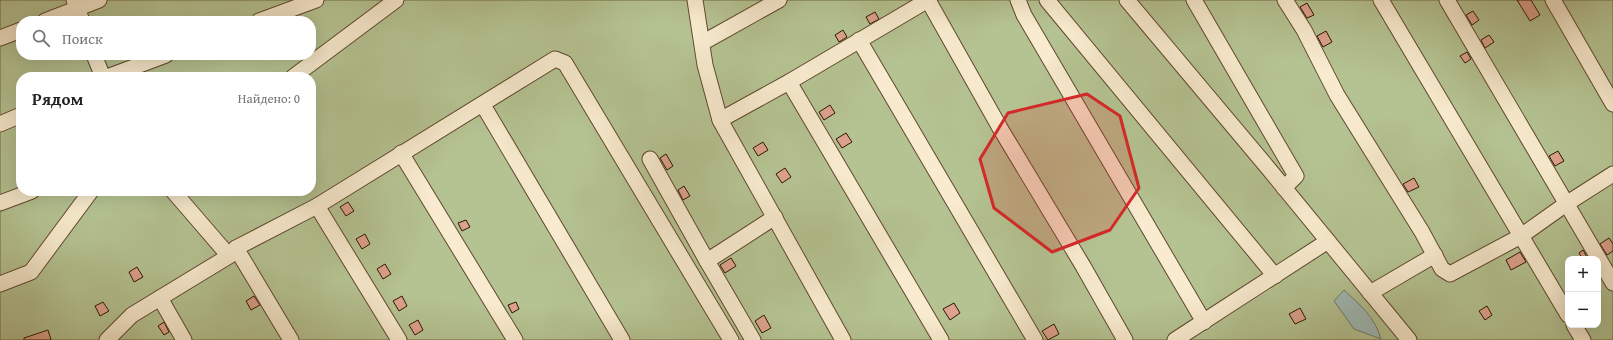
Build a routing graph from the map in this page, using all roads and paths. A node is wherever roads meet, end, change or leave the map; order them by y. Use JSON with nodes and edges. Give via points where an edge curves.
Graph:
{"nodes":[{"id":1,"x":99,"y":0,"type":"edge"},
{"id":2,"x":316,"y":0,"type":"edge"},
{"id":3,"x":396,"y":0,"type":"edge"},
{"id":4,"x":695,"y":0,"type":"edge"},
{"id":5,"x":779,"y":0,"type":"edge"},
{"id":6,"x":928,"y":0,"type":"edge"},
{"id":7,"x":1018,"y":0,"type":"edge"},
{"id":8,"x":1048,"y":0,"type":"edge"},
{"id":9,"x":1127,"y":0,"type":"edge"},
{"id":10,"x":1194,"y":0,"type":"edge"},
{"id":11,"x":1285,"y":0,"type":"edge"},
{"id":12,"x":1381,"y":0,"type":"edge"},
{"id":13,"x":1447,"y":0,"type":"edge"},
{"id":14,"x":1553,"y":0,"type":"edge"},
{"id":15,"x":78,"y":10,"type":"edge"},
{"id":16,"x":59,"y":16,"type":"edge"},
{"id":17,"x":273,"y":16,"type":"edge"},
{"id":18,"x":16,"y":32,"type":"edge"},
{"id":19,"x":0,"y":38,"type":"edge"},
{"id":20,"x":859,"y":40,"type":"junction"},
{"id":21,"x":702,"y":43,"type":"junction"},
{"id":22,"x":96,"y":60,"type":"edge"},
{"id":23,"x":152,"y":60,"type":"edge"},
{"id":24,"x":316,"y":60,"type":"edge"},
{"id":25,"x":316,"y":60,"type":"edge"},
{"id":26,"x":101,"y":72,"type":"edge"},
{"id":27,"x":120,"y":72,"type":"edge"},
{"id":28,"x":300,"y":72,"type":"edge"},
{"id":29,"x":789,"y":82,"type":"junction"},
{"id":30,"x":1613,"y":104,"type":"edge"},
{"id":31,"x":483,"y":105,"type":"junction"},
{"id":32,"x":16,"y":117,"type":"edge"},
{"id":33,"x":720,"y":120,"type":"junction"},
{"id":34,"x":0,"y":124,"type":"edge"},
{"id":35,"x":401,"y":153,"type":"junction"},
{"id":36,"x":650,"y":159,"type":"dead end"},
{"id":37,"x":1613,"y":174,"type":"edge"},
{"id":38,"x":1284,"y":188,"type":"junction"},
{"id":39,"x":19,"y":196,"type":"edge"},
{"id":40,"x":87,"y":196,"type":"edge"},
{"id":41,"x":178,"y":196,"type":"edge"},
{"id":42,"x":0,"y":203,"type":"edge"},
{"id":43,"x":1566,"y":204,"type":"junction"},
{"id":44,"x":317,"y":206,"type":"junction"},
{"id":45,"x":775,"y":217,"type":"junction"},
{"id":46,"x":1521,"y":236,"type":"junction"},
{"id":47,"x":1328,"y":241,"type":"junction"},
{"id":48,"x":233,"y":252,"type":"junction"},
{"id":49,"x":1435,"y":255,"type":"junction"},
{"id":50,"x":707,"y":261,"type":"junction"},
{"id":51,"x":1275,"y":276,"type":"junction"},
{"id":52,"x":1613,"y":283,"type":"edge"},
{"id":53,"x":0,"y":284,"type":"edge"},
{"id":54,"x":1370,"y":293,"type":"junction"},
{"id":55,"x":160,"y":298,"type":"junction"},
{"id":56,"x":1565,"y":310,"type":"edge"},
{"id":57,"x":1204,"y":322,"type":"junction"},
{"id":58,"x":1576,"y":328,"type":"edge"},
{"id":59,"x":107,"y":340,"type":"edge"},
{"id":60,"x":184,"y":340,"type":"edge"},
{"id":61,"x":291,"y":340,"type":"edge"},
{"id":62,"x":399,"y":340,"type":"edge"},
{"id":63,"x":515,"y":340,"type":"edge"},
{"id":64,"x":622,"y":340,"type":"edge"},
{"id":65,"x":731,"y":340,"type":"edge"},
{"id":66,"x":753,"y":340,"type":"edge"},
{"id":67,"x":843,"y":340,"type":"edge"},
{"id":68,"x":941,"y":340,"type":"edge"},
{"id":69,"x":1035,"y":340,"type":"edge"},
{"id":70,"x":1125,"y":340,"type":"edge"},
{"id":71,"x":1174,"y":340,"type":"edge"},
{"id":72,"x":1409,"y":340,"type":"edge"},
{"id":73,"x":1583,"y":340,"type":"edge"}],
"edges":[{"from":1,"to":15,"type":"street"},
{"from":2,"to":17,"type":"street"},
{"from":3,"to":24,"type":"street"},
{"from":4,"to":21,"type":"street"},
{"from":5,"to":21,"type":"street"},
{"from":6,"to":20,"type":"street"},
{"from":6,"to":70,"type":"street"},
{"from":7,"to":57,"type":"street","via":[[1024,16]]},
{"from":8,"to":51,"type":"street"},
{"from":9,"to":38,"type":"street"},
{"from":10,"to":38,"type":"street","via":[[1296,176]]},
{"from":11,"to":49,"type":"street","via":[[1304,30],[1337,95]]},
{"from":12,"to":46,"type":"street"},
{"from":13,"to":43,"type":"street"},
{"from":14,"to":30,"type":"street"},
{"from":15,"to":16,"type":"street"},
{"from":18,"to":19,"type":"street"},
{"from":20,"to":29,"type":"street"},
{"from":20,"to":69,"type":"street"},
{"from":21,"to":33,"type":"street"},
{"from":22,"to":26,"type":"street"},
{"from":23,"to":27,"type":"street"},
{"from":25,"to":28,"type":"street"},
{"from":29,"to":33,"type":"street"},
{"from":29,"to":68,"type":"street"},
{"from":31,"to":35,"type":"street"},
{"from":31,"to":64,"type":"street"},
{"from":31,"to":65,"type":"street","via":[[555,60],[565,63]]},
{"from":32,"to":34,"type":"street"},
{"from":33,"to":45,"type":"street"},
{"from":35,"to":44,"type":"street"},
{"from":35,"to":63,"type":"street"},
{"from":36,"to":50,"type":"street"},
{"from":37,"to":43,"type":"street"},
{"from":38,"to":47,"type":"street"},
{"from":39,"to":42,"type":"street"},
{"from":40,"to":53,"type":"street","via":[[31,272]]},
{"from":41,"to":48,"type":"street"},
{"from":43,"to":46,"type":"street"},
{"from":43,"to":52,"type":"street"},
{"from":44,"to":48,"type":"street"},
{"from":44,"to":62,"type":"street"},
{"from":45,"to":50,"type":"street"},
{"from":45,"to":67,"type":"street"},
{"from":46,"to":49,"type":"street","via":[[1450,274],[1442,269]]},
{"from":46,"to":56,"type":"street"},
{"from":47,"to":51,"type":"street"},
{"from":47,"to":54,"type":"street"},
{"from":48,"to":55,"type":"street"},
{"from":48,"to":61,"type":"street"},
{"from":49,"to":54,"type":"street"},
{"from":50,"to":66,"type":"street"},
{"from":51,"to":57,"type":"street"},
{"from":54,"to":72,"type":"street"},
{"from":55,"to":59,"type":"street","via":[[132,315]]},
{"from":55,"to":60,"type":"street"},
{"from":57,"to":71,"type":"street"},
{"from":58,"to":73,"type":"street"}]}
